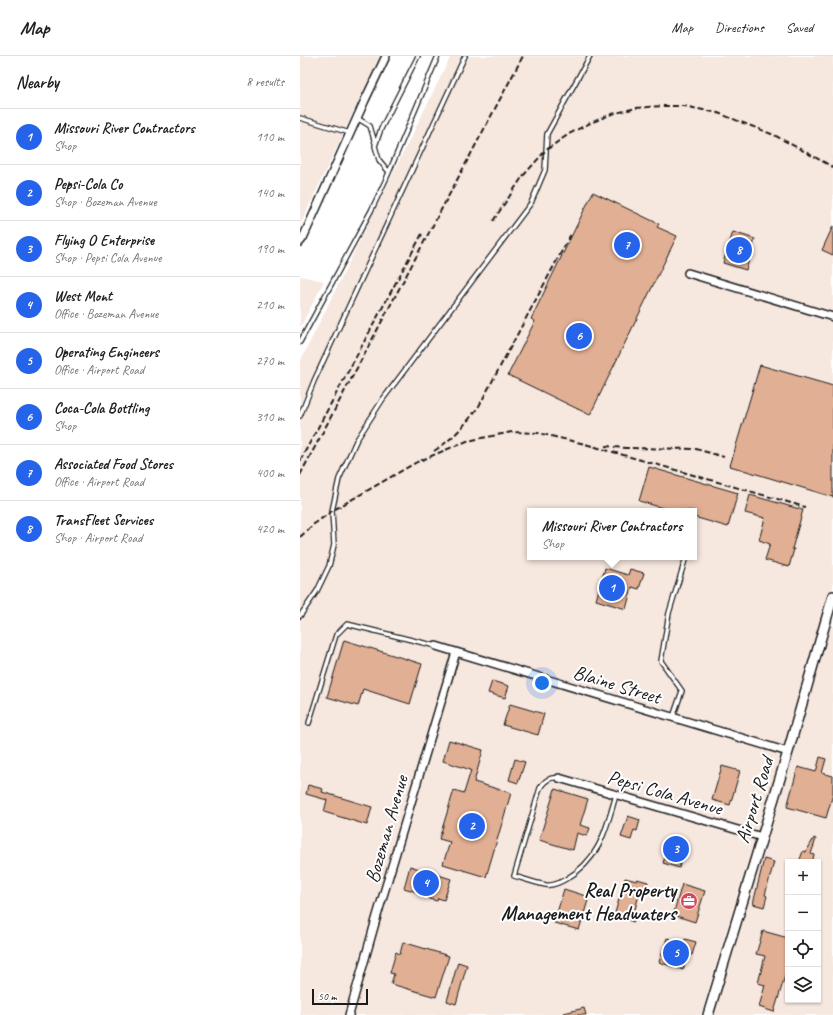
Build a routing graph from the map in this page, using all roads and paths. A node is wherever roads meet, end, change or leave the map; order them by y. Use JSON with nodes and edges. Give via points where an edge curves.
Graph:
{"nodes":[{"id":1,"x":386,"y":56,"type":"edge"},
{"id":2,"x":418,"y":56,"type":"edge"},
{"id":3,"x":438,"y":56,"type":"edge"},
{"id":4,"x":465,"y":56,"type":"edge"},
{"id":5,"x":590,"y":56,"type":"edge"},
{"id":6,"x":300,"y":118,"type":"edge"},
{"id":7,"x":357,"y":118,"type":"junction"},
{"id":8,"x":350,"y":133,"type":"junction"},
{"id":9,"x":376,"y":144,"type":"junction"},
{"id":10,"x":389,"y":172,"type":"junction"},
{"id":11,"x":300,"y":242,"type":"edge"},
{"id":12,"x":688,"y":273,"type":"dead end"},
{"id":13,"x":833,"y":317,"type":"edge"},
{"id":14,"x":300,"y":342,"type":"edge"},
{"id":15,"x":300,"y":416,"type":"edge"},
{"id":16,"x":685,"y":560,"type":"edge"},
{"id":17,"x":833,"y":596,"type":"edge"},
{"id":18,"x":300,"y":616,"type":"edge"},
{"id":19,"x":436,"y":646,"type":"joint"},
{"id":20,"x":456,"y":652,"type":"junction"},
{"id":21,"x":673,"y":717,"type":"junction"},
{"id":22,"x":309,"y":723,"type":"dead end"},
{"id":23,"x":788,"y":752,"type":"junction"},
{"id":24,"x":560,"y":778,"type":"joint"},
{"id":25,"x":616,"y":795,"type":"junction"},
{"id":26,"x":762,"y":837,"type":"junction"},
{"id":27,"x":349,"y":1015,"type":"edge"},
{"id":28,"x":708,"y":1015,"type":"edge"}],
"edges":[{"from":1,"to":7,"type":"street"},
{"from":2,"to":9,"type":"lane","via":[[380,128]]},
{"from":3,"to":10,"type":"lane"},
{"from":4,"to":15,"type":"lane","via":[[314,380]]},
{"from":5,"to":18,"type":"lane","via":[[547,134],[545,170],[531,203],[383,399],[356,441],[339,479],[332,511],[334,545],[329,566],[317,591]]},
{"from":6,"to":8,"type":"lane"},
{"from":7,"to":8,"type":"street"},
{"from":7,"to":9,"type":"lane","via":[[370,126]]},
{"from":8,"to":11,"type":"street"},
{"from":9,"to":10,"type":"lane","via":[[379,160]]},
{"from":10,"to":14,"type":"lane","via":[[371,211]]},
{"from":12,"to":13,"type":"street"},
{"from":16,"to":21,"type":"lane","via":[[669,613],[661,661],[682,690]]},
{"from":17,"to":23,"type":"street","name":"Airport Road"},
{"from":19,"to":20,"type":"street","name":"Blaine Street"},
{"from":19,"to":22,"type":"lane","via":[[346,624],[336,635]]},
{"from":20,"to":21,"type":"street","name":"Blaine Street"},
{"from":20,"to":27,"type":"street","name":"Bozeman Avenue"},
{"from":21,"to":23,"type":"street","name":"Blaine Street"},
{"from":23,"to":26,"type":"street","name":"Airport Road"},
{"from":24,"to":25,"type":"street","name":"Pepsi Cola Avenue"},
{"from":24,"to":25,"type":"lane","via":[[545,781],[540,788],[514,876],[548,885],[561,882],[577,873],[589,861],[603,838]]},
{"from":25,"to":26,"type":"street","name":"Pepsi Cola Avenue"},
{"from":26,"to":28,"type":"street","name":"Airport Road"}]}
